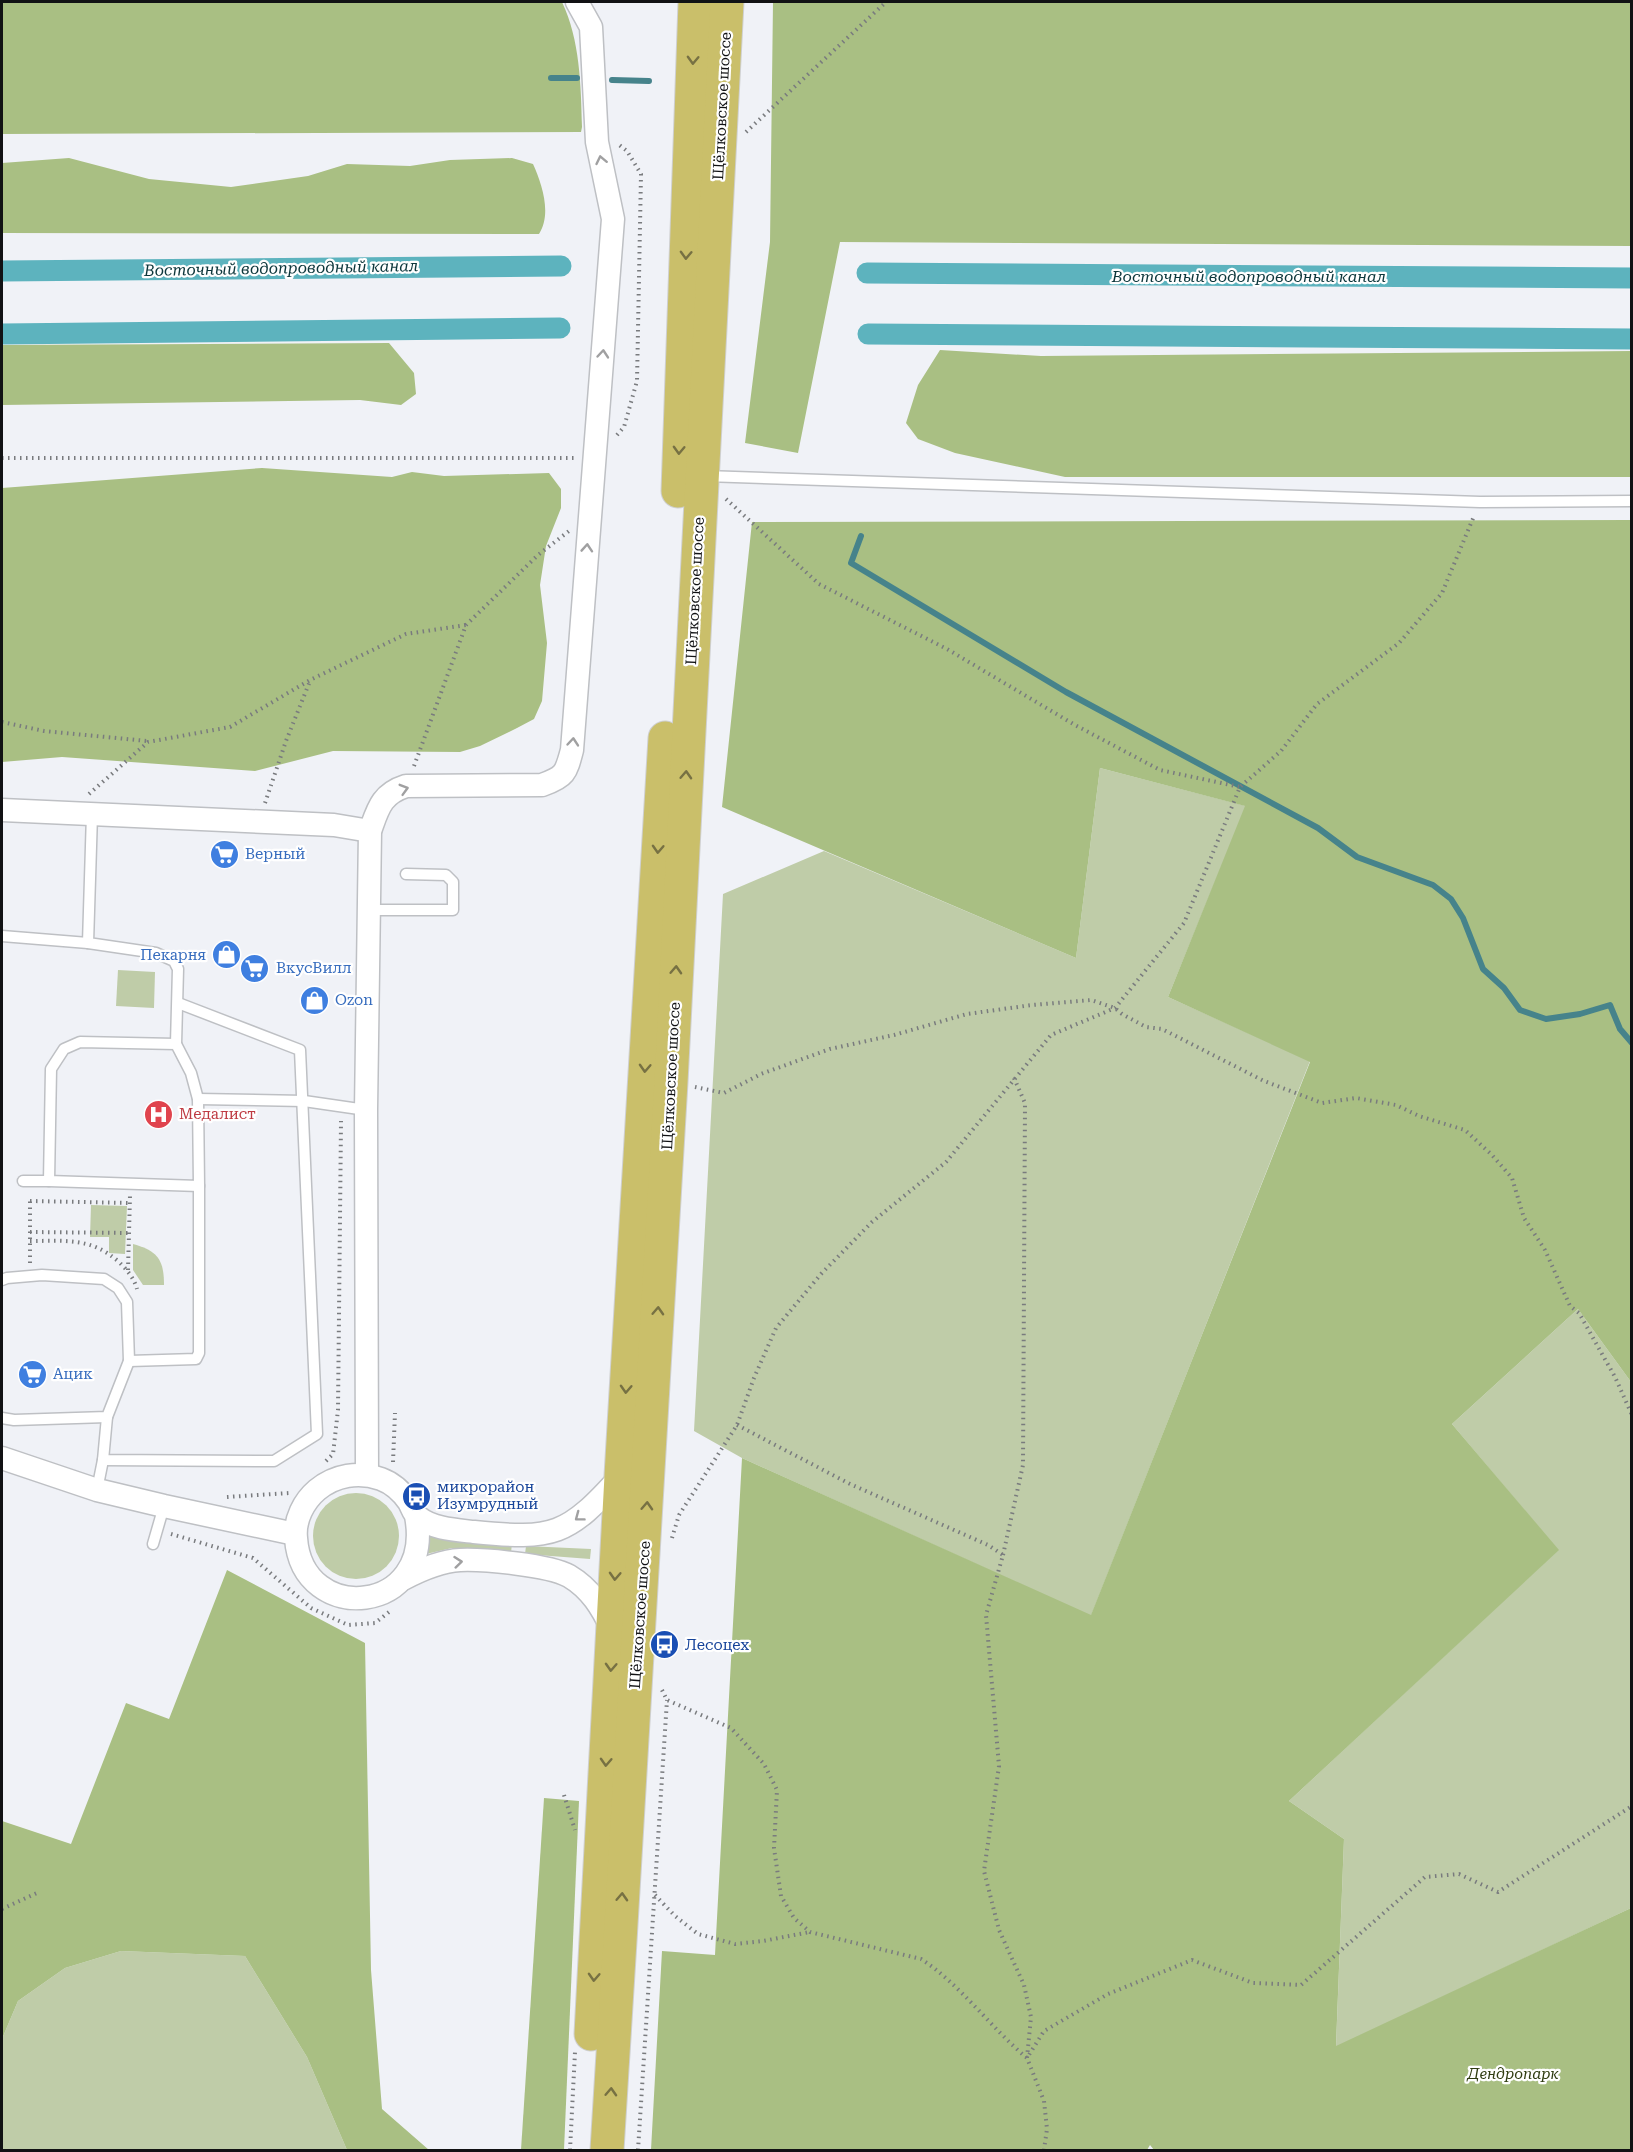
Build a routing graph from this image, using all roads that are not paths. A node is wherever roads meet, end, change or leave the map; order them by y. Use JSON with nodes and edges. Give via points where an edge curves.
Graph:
{"nodes":[{"id":1,"x":578,"y":2,"type":"edge"},
{"id":2,"x":695,"y":2,"type":"edge"},
{"id":3,"x":727,"y":2,"type":"edge"},
{"id":4,"x":701,"y":476,"type":"junction"},
{"id":5,"x":1632,"y":501,"type":"edge"},
{"id":6,"x":88,"y":806,"type":"junction"},
{"id":7,"x":2,"y":810,"type":"edge"},
{"id":8,"x":370,"y":831,"type":"junction"},
{"id":9,"x":406,"y":874,"type":"dead end"},
{"id":10,"x":369,"y":910,"type":"junction"},
{"id":11,"x":2,"y":936,"type":"edge"},
{"id":12,"x":88,"y":943,"type":"junction"},
{"id":13,"x":178,"y":1003,"type":"junction"},
{"id":14,"x":176,"y":1044,"type":"junction"},
{"id":15,"x":198,"y":1099,"type":"junction"},
{"id":16,"x":304,"y":1101,"type":"junction"},
{"id":17,"x":366,"y":1110,"type":"junction"},
{"id":18,"x":27,"y":1181,"type":"road end"},
{"id":19,"x":49,"y":1181,"type":"junction"},
{"id":20,"x":200,"y":1186,"type":"junction"},
{"id":21,"x":2,"y":1280,"type":"edge"},
{"id":22,"x":129,"y":1361,"type":"junction"},
{"id":23,"x":107,"y":1417,"type":"junction"},
{"id":24,"x":2,"y":1418,"type":"edge"},
{"id":25,"x":2,"y":1458,"type":"edge"},
{"id":26,"x":103,"y":1460,"type":"junction"},
{"id":27,"x":367,"y":1475,"type":"junction"},
{"id":28,"x":621,"y":1476,"type":"junction"},
{"id":29,"x":97,"y":1490,"type":"junction"},
{"id":30,"x":164,"y":1506,"type":"junction"},
{"id":31,"x":416,"y":1516,"type":"junction"},
{"id":32,"x":295,"y":1534,"type":"junction"},
{"id":33,"x":153,"y":1544,"type":"dead end"},
{"id":34,"x":403,"y":1579,"type":"junction"},
{"id":35,"x":612,"y":1630,"type":"junction"},
{"id":36,"x":585,"y":2151,"type":"edge"},
{"id":37,"x":607,"y":2151,"type":"edge"}],
"edges":[{"from":8,"to":1,"type":"street","one_way":true,"via":[[380,804],[406,786],[542,785],[559,779],[567,771],[572,750],[590,516],[603,450],[613,219],[597,142],[591,27]]},
{"from":2,"to":28,"type":"main road","name":"Щёлковское шоссе","one_way":true,"via":[[668,682]]},
{"from":3,"to":4,"type":"main road","name":"Щёлковское шоссе"},
{"from":4,"to":5,"type":"lane","via":[[1480,502]]},
{"from":37,"to":4,"type":"main road","name":"Щёлковское шоссе","one_way":true,"via":[[671,1081]]},
{"from":6,"to":7,"type":"street"},
{"from":6,"to":8,"type":"street"},
{"from":6,"to":12,"type":"lane"},
{"from":8,"to":10,"type":"street"},
{"from":9,"to":10,"type":"lane","via":[[451,878],[453,910]]},
{"from":10,"to":17,"type":"street"},
{"from":11,"to":12,"type":"lane"},
{"from":12,"to":13,"type":"lane","via":[[156,953],[174,961],[178,969]]},
{"from":13,"to":14,"type":"lane"},
{"from":13,"to":16,"type":"lane","via":[[300,1050]]},
{"from":14,"to":15,"type":"lane","via":[[191,1073]]},
{"from":14,"to":19,"type":"lane","via":[[80,1042],[64,1049],[51,1069]]},
{"from":15,"to":16,"type":"lane"},
{"from":15,"to":20,"type":"lane"},
{"from":16,"to":17,"type":"lane"},
{"from":16,"to":26,"type":"lane","via":[[317,1434],[274,1461]]},
{"from":17,"to":27,"type":"street"},
{"from":18,"to":19,"type":"lane"},
{"from":19,"to":20,"type":"lane"},
{"from":20,"to":22,"type":"lane","via":[[199,1353],[196,1359]]},
{"from":21,"to":22,"type":"lane","via":[[42,1275],[104,1279],[118,1288],[127,1302]]},
{"from":22,"to":23,"type":"lane"},
{"from":23,"to":24,"type":"lane"},
{"from":23,"to":26,"type":"lane"},
{"from":25,"to":29,"type":"street"},
{"from":26,"to":29,"type":"lane"},
{"from":27,"to":31,"type":"street","via":[[397,1489]]},
{"from":27,"to":32,"type":"street","via":[[346,1475],[327,1482],[310,1496],[299,1513]]},
{"from":28,"to":31,"type":"street","one_way":true,"via":[[578,1520],[556,1532],[519,1536],[464,1531],[431,1525]]},
{"from":28,"to":35,"type":"main road","name":"Щёлковское шоссе","one_way":true},
{"from":29,"to":30,"type":"street"},
{"from":30,"to":32,"type":"street"},
{"from":30,"to":33,"type":"lane"},
{"from":31,"to":34,"type":"street","via":[[418,1549]]},
{"from":32,"to":34,"type":"street","via":[[297,1550],[312,1580],[341,1597],[374,1596]]},
{"from":34,"to":35,"type":"street","one_way":true,"via":[[459,1560],[553,1569],[585,1588],[600,1604]]},
{"from":35,"to":36,"type":"main road","name":"Щёлковское шоссе","one_way":true}]}
